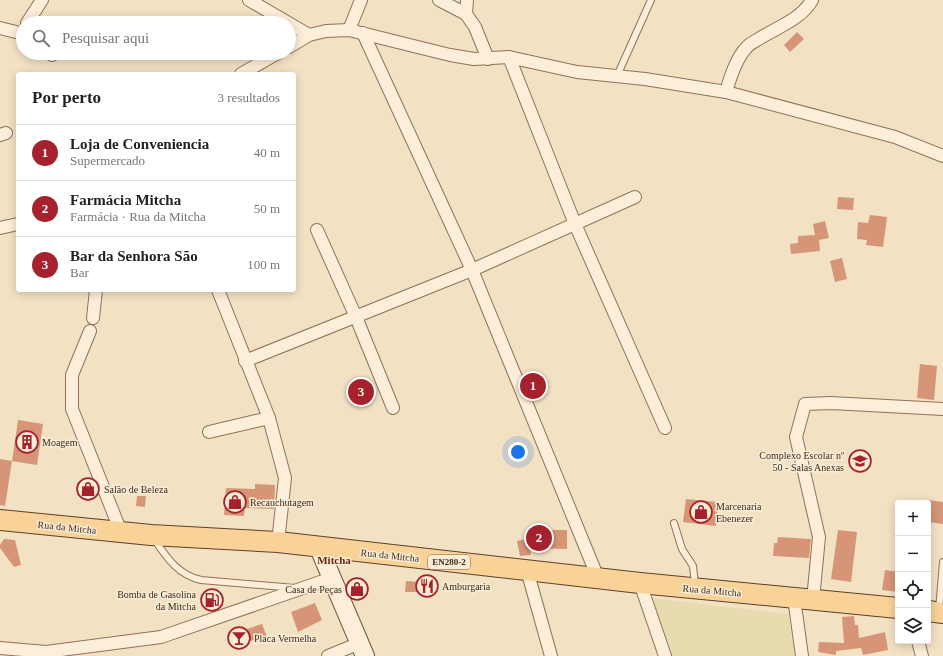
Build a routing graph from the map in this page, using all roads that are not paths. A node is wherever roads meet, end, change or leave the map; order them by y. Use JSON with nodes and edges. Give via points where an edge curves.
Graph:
{"nodes":[{"id":1,"x":42,"y":0,"type":"edge"},
{"id":2,"x":250,"y":0,"type":"edge"},
{"id":3,"x":361,"y":0,"type":"edge"},
{"id":4,"x":439,"y":0,"type":"edge"},
{"id":5,"x":467,"y":0,"type":"edge"},
{"id":6,"x":651,"y":0,"type":"edge"},
{"id":7,"x":812,"y":0,"type":"edge"},
{"id":8,"x":466,"y":14,"type":"junction"},
{"id":9,"x":32,"y":16,"type":"edge"},
{"id":10,"x":275,"y":16,"type":"edge"},
{"id":11,"x":296,"y":26,"type":"edge"},
{"id":12,"x":0,"y":28,"type":"edge"},
{"id":13,"x":16,"y":29,"type":"edge"},
{"id":14,"x":349,"y":30,"type":"junction"},
{"id":15,"x":363,"y":33,"type":"junction"},
{"id":16,"x":309,"y":35,"type":"junction"},
{"id":17,"x":296,"y":43,"type":"edge"},
{"id":18,"x":509,"y":57,"type":"junction"},
{"id":19,"x":488,"y":59,"type":"junction"},
{"id":20,"x":266,"y":60,"type":"edge"},
{"id":21,"x":245,"y":72,"type":"edge"},
{"id":22,"x":616,"y":76,"type":"junction"},
{"id":23,"x":726,"y":92,"type":"junction"},
{"id":24,"x":943,"y":156,"type":"edge"},
{"id":25,"x":635,"y":197,"type":"dead end"},
{"id":26,"x":16,"y":224,"type":"edge"},
{"id":27,"x":575,"y":224,"type":"junction"},
{"id":28,"x":0,"y":228,"type":"edge"},
{"id":29,"x":317,"y":230,"type":"dead end"},
{"id":30,"x":472,"y":270,"type":"junction"},
{"id":31,"x":96,"y":292,"type":"edge"},
{"id":32,"x":219,"y":292,"type":"edge"},
{"id":33,"x":356,"y":317,"type":"junction"},
{"id":34,"x":93,"y":318,"type":"dead end"},
{"id":35,"x":90,"y":331,"type":"dead end"},
{"id":36,"x":246,"y":362,"type":"junction"},
{"id":37,"x":393,"y":408,"type":"dead end"},
{"id":38,"x":943,"y":409,"type":"edge"},
{"id":39,"x":269,"y":418,"type":"junction"},
{"id":40,"x":666,"y":428,"type":"dead end"},
{"id":41,"x":209,"y":432,"type":"dead end"},
{"id":42,"x":0,"y":520,"type":"edge"},
{"id":43,"x":674,"y":523,"type":"dead end"},
{"id":44,"x":121,"y":532,"type":"junction"},
{"id":45,"x":151,"y":535,"type":"junction"},
{"id":46,"x":278,"y":542,"type":"junction"},
{"id":47,"x":319,"y":548,"type":"junction"},
{"id":48,"x":943,"y":562,"type":"edge"},
{"id":49,"x":527,"y":570,"type":"junction"},
{"id":50,"x":332,"y":578,"type":"junction"},
{"id":51,"x":598,"y":578,"type":"junction"},
{"id":52,"x":640,"y":583,"type":"junction"},
{"id":53,"x":303,"y":588,"type":"junction"},
{"id":54,"x":695,"y":588,"type":"junction"},
{"id":55,"x":804,"y":599,"type":"junction"},
{"id":56,"x":895,"y":608,"type":"edge"},
{"id":57,"x":936,"y":612,"type":"edge"},
{"id":58,"x":919,"y":644,"type":"edge"},
{"id":59,"x":0,"y":648,"type":"edge"},
{"id":60,"x":362,"y":650,"type":"edge"},
{"id":61,"x":328,"y":656,"type":"edge"},
{"id":62,"x":551,"y":656,"type":"edge"},
{"id":63,"x":665,"y":656,"type":"edge"},
{"id":64,"x":802,"y":656,"type":"edge"},
{"id":65,"x":922,"y":656,"type":"edge"}],
"edges":[{"from":1,"to":9,"type":"street"},
{"from":2,"to":10,"type":"street"},
{"from":3,"to":14,"type":"street"},
{"from":4,"to":8,"type":"street"},
{"from":5,"to":8,"type":"street"},
{"from":6,"to":22,"type":"lane"},
{"from":7,"to":23,"type":"street","via":[[793,19],[746,47],[732,71]]},
{"from":8,"to":19,"type":"street","via":[[475,27]]},
{"from":11,"to":16,"type":"street"},
{"from":12,"to":13,"type":"street"},
{"from":14,"to":15,"type":"street"},
{"from":14,"to":16,"type":"street"},
{"from":15,"to":19,"type":"street","via":[[450,55]]},
{"from":15,"to":30,"type":"street"},
{"from":16,"to":17,"type":"street"},
{"from":18,"to":19,"type":"street"},
{"from":18,"to":22,"type":"street","via":[[577,72]]},
{"from":18,"to":27,"type":"street"},
{"from":20,"to":21,"type":"street"},
{"from":22,"to":23,"type":"street","via":[[645,78]]},
{"from":23,"to":24,"type":"street","via":[[896,138]]},
{"from":25,"to":27,"type":"street"},
{"from":26,"to":28,"type":"street"},
{"from":27,"to":30,"type":"street"},
{"from":27,"to":40,"type":"street"},
{"from":29,"to":33,"type":"street"},
{"from":30,"to":33,"type":"street"},
{"from":30,"to":51,"type":"street"},
{"from":31,"to":34,"type":"street"},
{"from":32,"to":36,"type":"street"},
{"from":33,"to":36,"type":"street"},
{"from":33,"to":37,"type":"street"},
{"from":35,"to":44,"type":"street","via":[[72,375],[72,409]]},
{"from":36,"to":39,"type":"street"},
{"from":38,"to":55,"type":"street","via":[[805,404],[796,437],[820,537]]},
{"from":39,"to":41,"type":"street"},
{"from":39,"to":46,"type":"street","via":[[285,478]]},
{"from":42,"to":44,"type":"main road","name":"Rua da Mitcha","number":"EN280-2"},
{"from":43,"to":54,"type":"lane","via":[[682,549],[693,566]]},
{"from":44,"to":45,"type":"main road","name":"Rua da Mitcha","number":"EN280-2"},
{"from":45,"to":46,"type":"main road","name":"Rua da Mitcha","number":"EN280-2"},
{"from":45,"to":53,"type":"lane","via":[[179,571],[190,578]]},
{"from":46,"to":47,"type":"main road","name":"Rua da Mitcha","number":"EN280-2"},
{"from":47,"to":49,"type":"main road","name":"Rua da Mitcha","number":"EN280-2"},
{"from":47,"to":50,"type":"main road"},
{"from":48,"to":57,"type":"lane"},
{"from":49,"to":51,"type":"main road","name":"Rua da Mitcha","number":"EN280-2"},
{"from":49,"to":62,"type":"street"},
{"from":50,"to":53,"type":"street"},
{"from":50,"to":60,"type":"main road"},
{"from":51,"to":52,"type":"main road","name":"Rua da Mitcha","number":"EN280-2"},
{"from":52,"to":54,"type":"main road","name":"Rua da Mitcha","number":"EN280-2"},
{"from":52,"to":63,"type":"street"},
{"from":53,"to":59,"type":"street","via":[[161,637],[46,652]]},
{"from":54,"to":55,"type":"main road","name":"Rua da Mitcha","number":"EN280-2"},
{"from":55,"to":56,"type":"main road","name":"Rua da Mitcha","number":"EN280-2"},
{"from":55,"to":64,"type":"street"},
{"from":58,"to":65,"type":"street"},
{"from":60,"to":61,"type":"street"}]}
